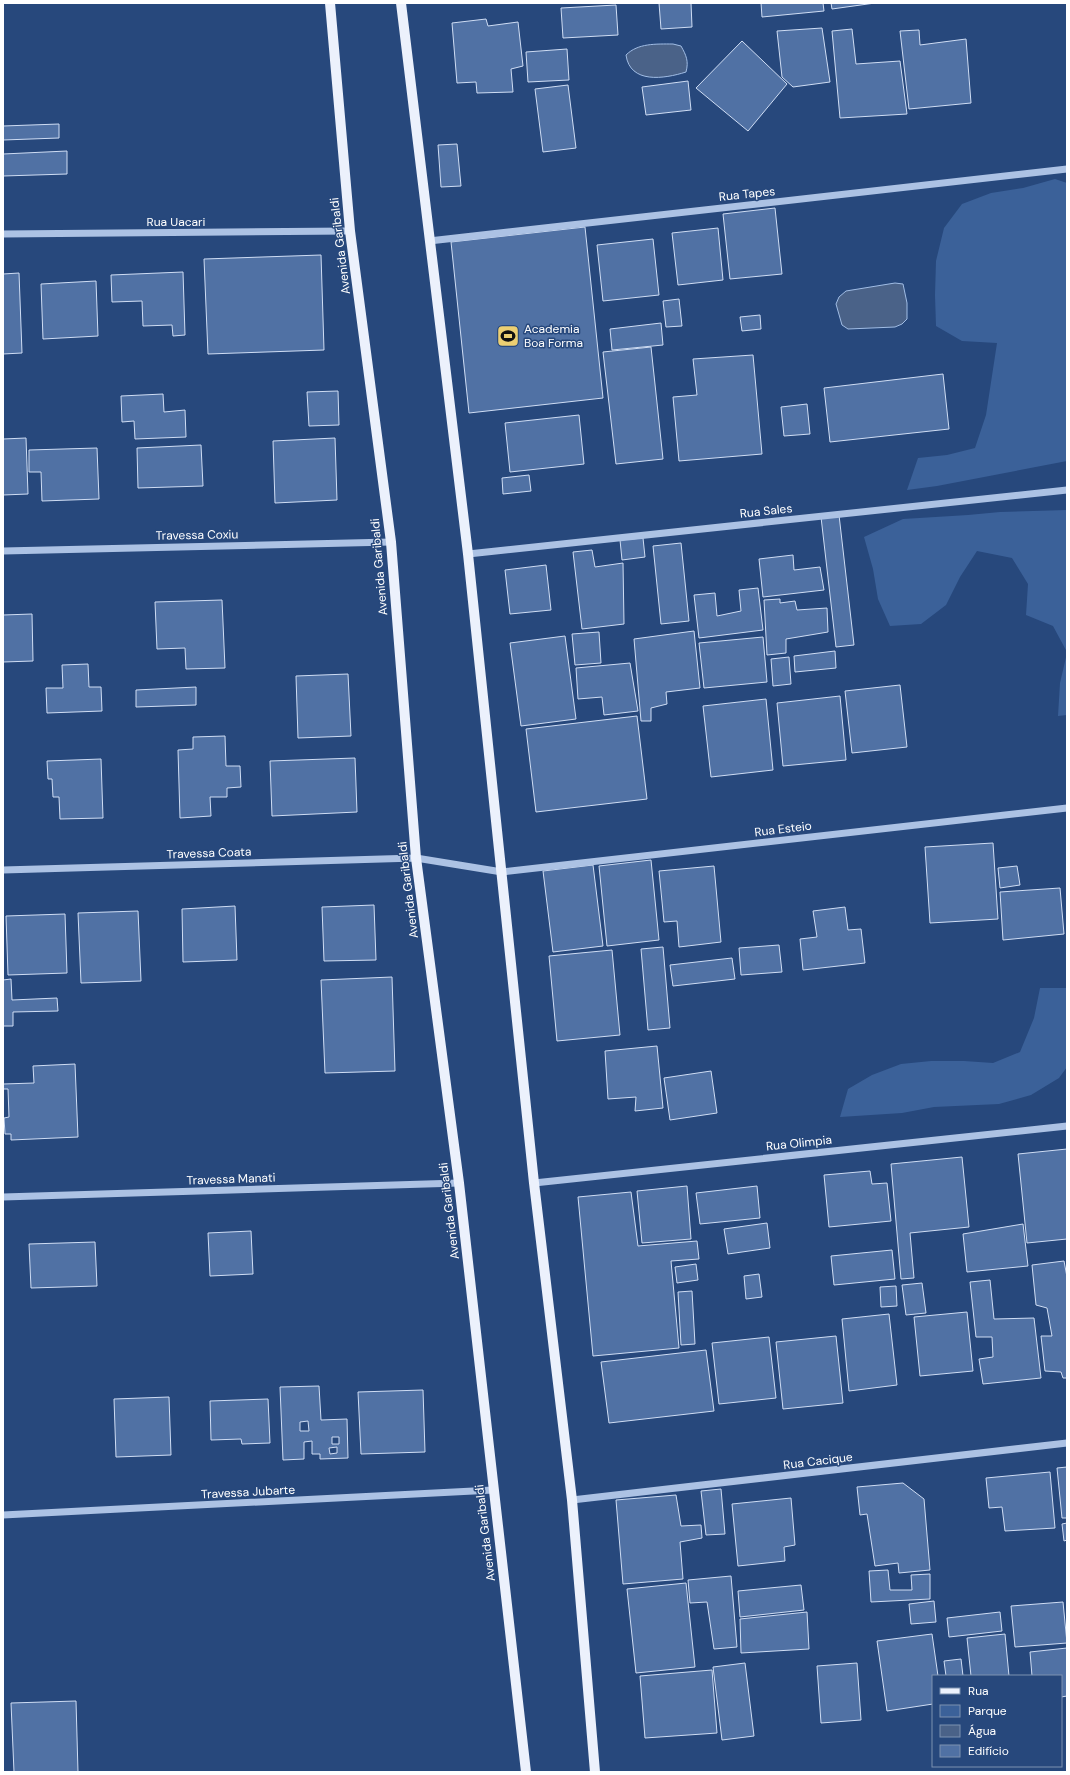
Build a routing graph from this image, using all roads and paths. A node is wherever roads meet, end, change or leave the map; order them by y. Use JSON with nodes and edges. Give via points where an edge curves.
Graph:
{"nodes":[{"id":1,"x":330,"y":3,"type":"edge"},
{"id":2,"x":401,"y":3,"type":"edge"},
{"id":3,"x":1067,"y":169,"type":"edge"},
{"id":4,"x":350,"y":231,"type":"junction"},
{"id":5,"x":3,"y":234,"type":"edge"},
{"id":6,"x":429,"y":241,"type":"junction"},
{"id":7,"x":1067,"y":490,"type":"edge"},
{"id":8,"x":391,"y":542,"type":"junction"},
{"id":9,"x":3,"y":550,"type":"edge"},
{"id":10,"x":468,"y":554,"type":"junction"},
{"id":11,"x":1067,"y":808,"type":"edge"},
{"id":12,"x":416,"y":858,"type":"junction"},
{"id":13,"x":3,"y":870,"type":"edge"},
{"id":14,"x":502,"y":872,"type":"junction"},
{"id":15,"x":1067,"y":1126,"type":"edge"},
{"id":16,"x":459,"y":1183,"type":"junction"},
{"id":17,"x":534,"y":1183,"type":"junction"},
{"id":18,"x":3,"y":1197,"type":"edge"},
{"id":19,"x":1067,"y":1443,"type":"edge"},
{"id":20,"x":493,"y":1490,"type":"junction"},
{"id":21,"x":572,"y":1500,"type":"junction"},
{"id":22,"x":3,"y":1515,"type":"edge"},
{"id":23,"x":526,"y":1772,"type":"edge"},
{"id":24,"x":595,"y":1772,"type":"edge"}],
"edges":[{"from":1,"to":4,"type":"main road","name":"Avenida Garibaldi"},
{"from":2,"to":6,"type":"main road"},
{"from":3,"to":6,"type":"street","name":"Rua Tapes"},
{"from":4,"to":5,"type":"street","name":"Rua Uacari"},
{"from":4,"to":8,"type":"main road","name":"Avenida Garibaldi"},
{"from":6,"to":10,"type":"main road"},
{"from":7,"to":10,"type":"street","name":"Rua Sales"},
{"from":8,"to":9,"type":"street","name":"Travessa Coxiu"},
{"from":8,"to":12,"type":"main road","name":"Avenida Garibaldi"},
{"from":10,"to":14,"type":"main road"},
{"from":11,"to":14,"type":"street","name":"Rua Esteio"},
{"from":12,"to":13,"type":"street","name":"Travessa Coata"},
{"from":12,"to":14,"type":"street","name":"Rua Esteio"},
{"from":12,"to":16,"type":"main road","name":"Avenida Garibaldi"},
{"from":14,"to":17,"type":"main road"},
{"from":15,"to":17,"type":"street","name":"Rua Olimpia"},
{"from":16,"to":18,"type":"street","name":"Travessa Manati"},
{"from":16,"to":20,"type":"main road","name":"Avenida Garibaldi"},
{"from":17,"to":21,"type":"main road"},
{"from":19,"to":21,"type":"street","name":"Rua Cacique"},
{"from":20,"to":22,"type":"street","name":"Travessa Jubarte"},
{"from":20,"to":23,"type":"main road","name":"Avenida Garibaldi"},
{"from":21,"to":24,"type":"main road"}]}
